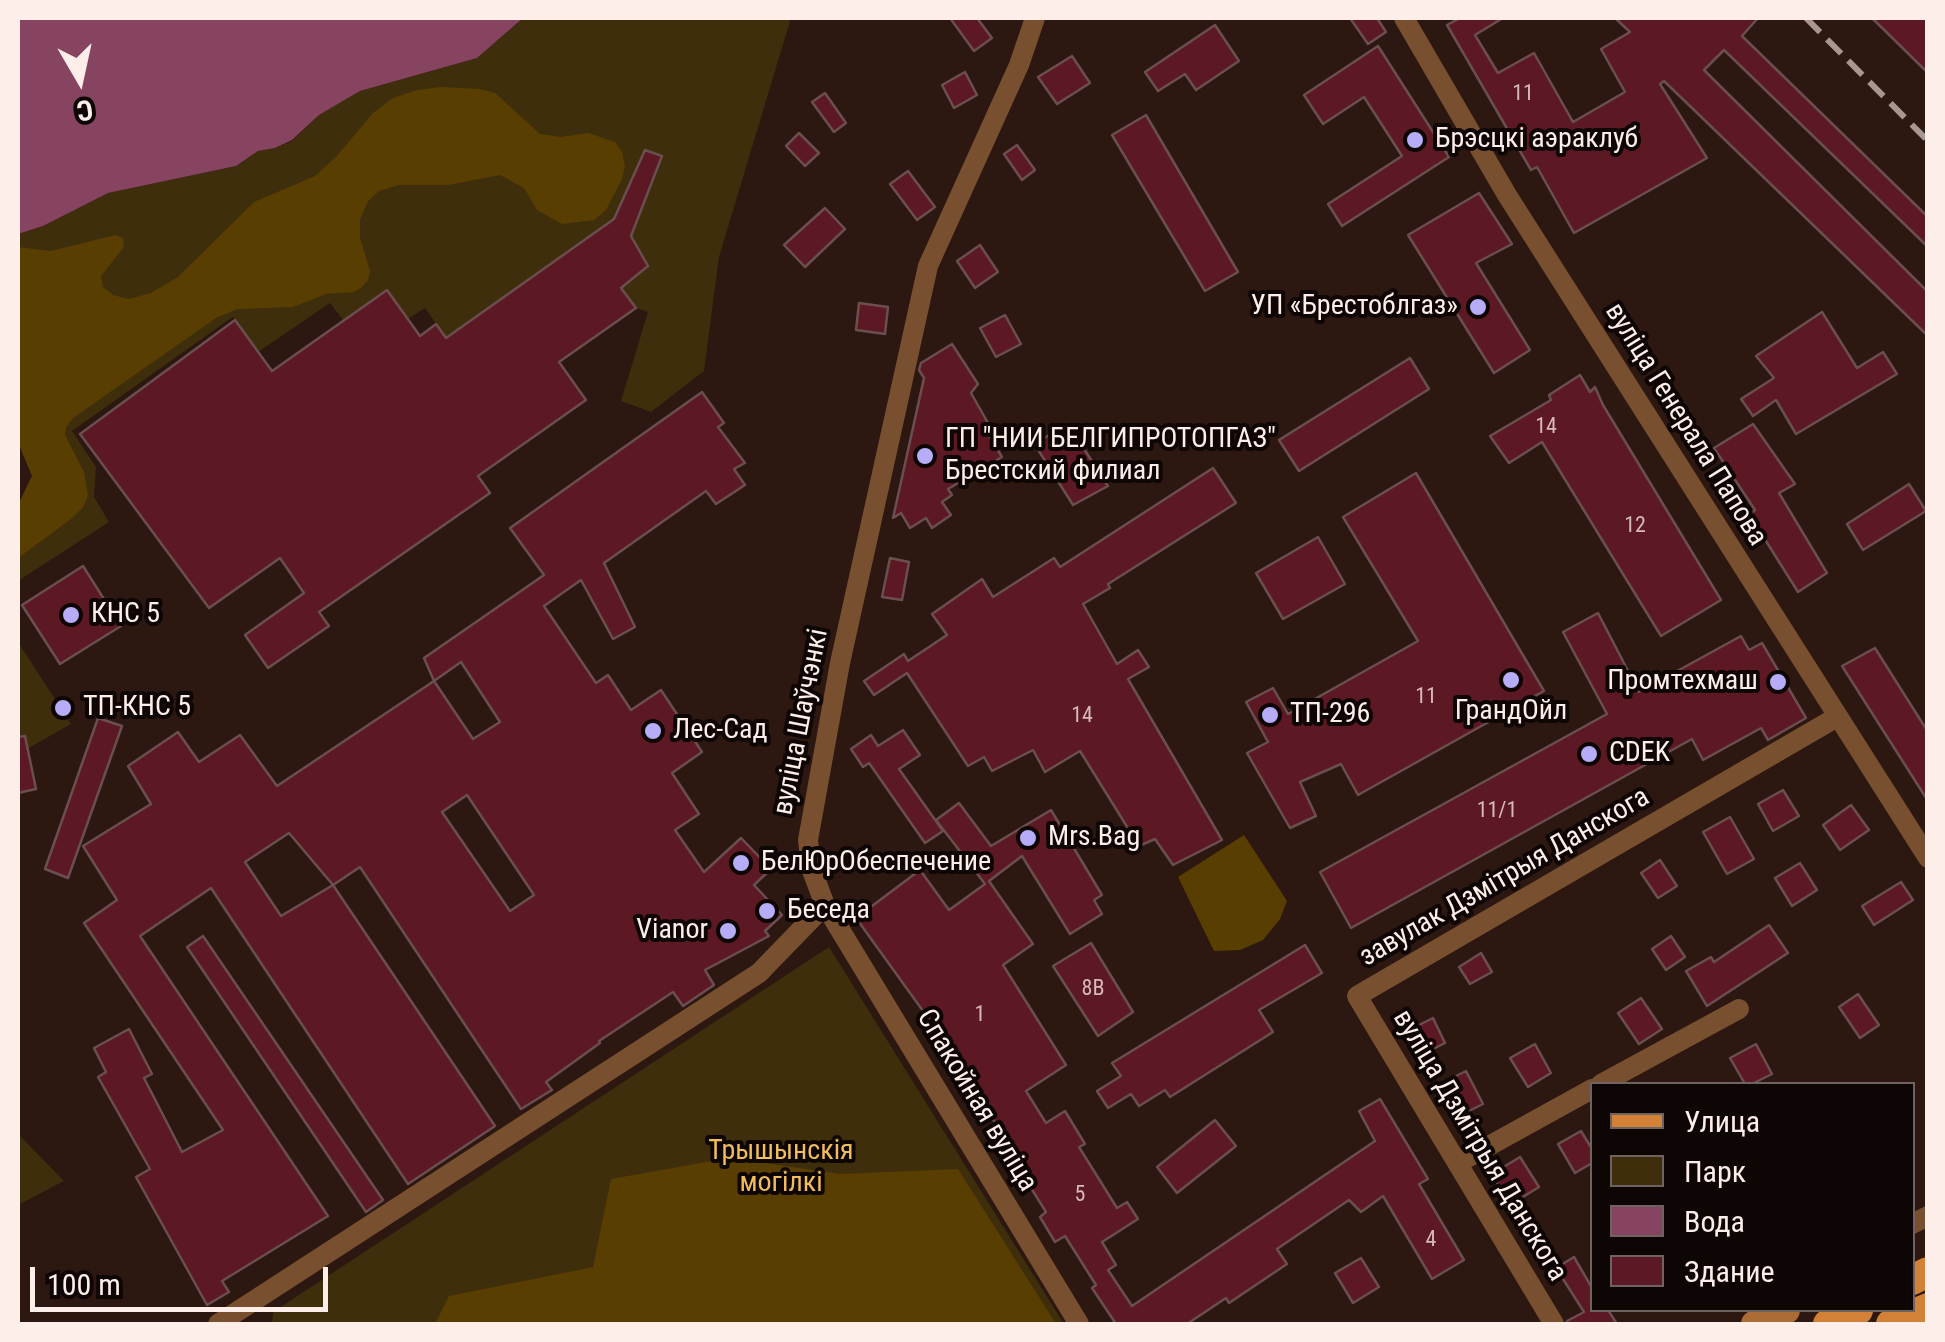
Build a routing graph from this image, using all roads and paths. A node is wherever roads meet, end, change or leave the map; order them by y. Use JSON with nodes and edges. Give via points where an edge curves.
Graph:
{"nodes":[{"id":1,"x":1035,"y":18,"type":"edge"},
{"id":2,"x":1404,"y":18,"type":"edge"},
{"id":3,"x":1837,"y":716,"type":"junction"},
{"id":4,"x":1928,"y":858,"type":"edge"},
{"id":5,"x":825,"y":905,"type":"junction"},
{"id":6,"x":1357,"y":996,"type":"joint"},
{"id":7,"x":1739,"y":1010,"type":"dead end"},
{"id":8,"x":1606,"y":1082,"type":"edge"},
{"id":9,"x":1590,"y":1091,"type":"edge"},
{"id":10,"x":1458,"y":1162,"type":"junction"},
{"id":11,"x":1928,"y":1308,"type":"edge"},
{"id":12,"x":1782,"y":1312,"type":"edge"},
{"id":13,"x":1854,"y":1312,"type":"edge"},
{"id":14,"x":218,"y":1324,"type":"edge"},
{"id":15,"x":1080,"y":1324,"type":"edge"},
{"id":16,"x":1554,"y":1324,"type":"edge"},
{"id":17,"x":1755,"y":1324,"type":"edge"},
{"id":18,"x":1828,"y":1324,"type":"edge"},
{"id":19,"x":1891,"y":1324,"type":"edge"}],
"edges":[{"from":1,"to":5,"type":"street","name":"вуліца Шаўчэнкі","via":[[928,266],[910,334],[812,812],[811,868]]},
{"from":2,"to":3,"type":"street","name":"вуліца Генерала Папова","via":[[1507,195]]},
{"from":3,"to":4,"type":"street","name":"вуліца Генерала Папова"},
{"from":3,"to":6,"type":"street","name":"завулак Дзмітрыя Данскога"},
{"from":5,"to":14,"type":"street","via":[[743,984]]},
{"from":5,"to":15,"type":"street","name":"Спакойная вуліца"},
{"from":6,"to":10,"type":"street","name":"вуліца Дзмітрыя Данскога"},
{"from":7,"to":8,"type":"street"},
{"from":9,"to":10,"type":"street"},
{"from":10,"to":16,"type":"street","name":"вуліца Дзмітрыя Данскога"},
{"from":11,"to":19,"type":"main road"},
{"from":12,"to":17,"type":"street"},
{"from":13,"to":18,"type":"main road"}]}
